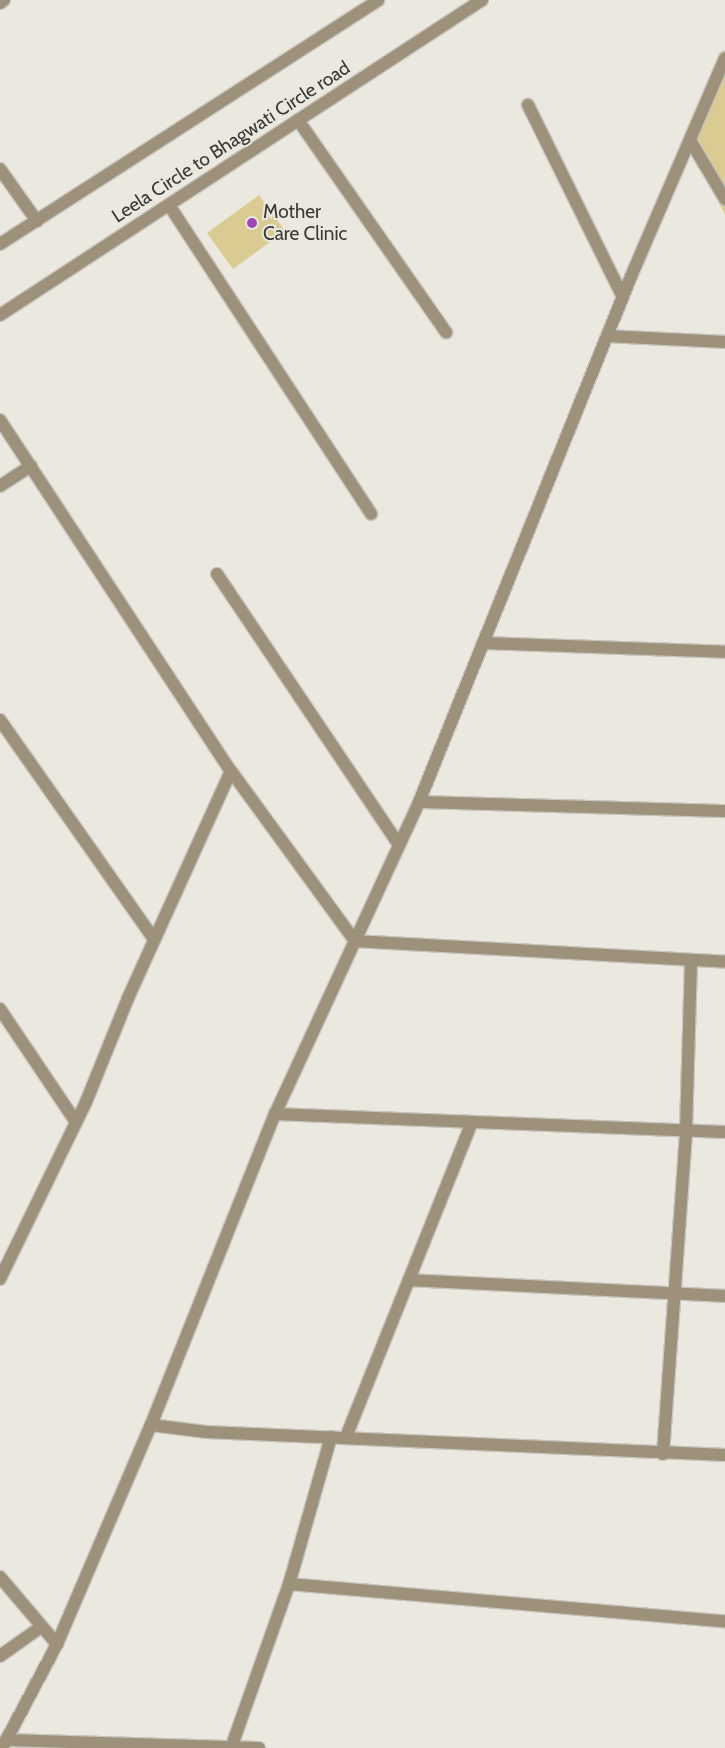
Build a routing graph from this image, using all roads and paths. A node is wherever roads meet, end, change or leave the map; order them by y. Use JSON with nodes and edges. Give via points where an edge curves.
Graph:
{"nodes":[{"id":1,"x":4,"y":0,"type":"edge"},
{"id":2,"x":378,"y":0,"type":"edge"},
{"id":3,"x":482,"y":0,"type":"edge"},
{"id":4,"x":0,"y":3,"type":"edge"},
{"id":5,"x":725,"y":58,"type":"edge"},
{"id":6,"x":528,"y":105,"type":"dead end"},
{"id":7,"x":298,"y":120,"type":"junction"},
{"id":8,"x":690,"y":140,"type":"junction"},
{"id":9,"x":0,"y":169,"type":"edge"},
{"id":10,"x":725,"y":199,"type":"edge"},
{"id":11,"x":169,"y":205,"type":"junction"},
{"id":12,"x":37,"y":221,"type":"junction"},
{"id":13,"x":0,"y":244,"type":"edge"},
{"id":14,"x":623,"y":297,"type":"junction"},
{"id":15,"x":0,"y":316,"type":"edge"},
{"id":16,"x":446,"y":332,"type":"dead end"},
{"id":17,"x":607,"y":336,"type":"junction"},
{"id":18,"x":725,"y":342,"type":"edge"},
{"id":19,"x":0,"y":420,"type":"edge"},
{"id":20,"x":31,"y":466,"type":"junction"},
{"id":21,"x":0,"y":486,"type":"edge"},
{"id":22,"x":371,"y":514,"type":"dead end"},
{"id":23,"x":216,"y":574,"type":"dead end"},
{"id":24,"x":483,"y":643,"type":"junction"},
{"id":25,"x":725,"y":652,"type":"edge"},
{"id":26,"x":0,"y":720,"type":"edge"},
{"id":27,"x":231,"y":772,"type":"junction"},
{"id":28,"x":419,"y":802,"type":"junction"},
{"id":29,"x":725,"y":811,"type":"edge"},
{"id":30,"x":399,"y":845,"type":"junction"},
{"id":31,"x":154,"y":939,"type":"junction"},
{"id":32,"x":355,"y":941,"type":"junction"},
{"id":33,"x":691,"y":960,"type":"junction"},
{"id":34,"x":725,"y":962,"type":"edge"},
{"id":35,"x":0,"y":1009,"type":"edge"},
{"id":36,"x":275,"y":1114,"type":"junction"},
{"id":37,"x":76,"y":1122,"type":"junction"},
{"id":38,"x":472,"y":1122,"type":"junction"},
{"id":39,"x":686,"y":1130,"type":"junction"},
{"id":40,"x":725,"y":1132,"type":"edge"},
{"id":41,"x":0,"y":1279,"type":"edge"},
{"id":42,"x":409,"y":1280,"type":"junction"},
{"id":43,"x":676,"y":1293,"type":"junction"},
{"id":44,"x":725,"y":1296,"type":"edge"},
{"id":45,"x":151,"y":1425,"type":"junction"},
{"id":46,"x":331,"y":1437,"type":"junction"},
{"id":47,"x":346,"y":1437,"type":"junction"},
{"id":48,"x":663,"y":1454,"type":"junction"},
{"id":49,"x":725,"y":1455,"type":"edge"},
{"id":50,"x":0,"y":1577,"type":"edge"},
{"id":51,"x":289,"y":1584,"type":"junction"},
{"id":52,"x":725,"y":1621,"type":"edge"},
{"id":53,"x":41,"y":1627,"type":"junction"},
{"id":54,"x":57,"y":1644,"type":"junction"},
{"id":55,"x":0,"y":1656,"type":"edge"},
{"id":56,"x":4,"y":1744,"type":"edge"},
{"id":57,"x":232,"y":1747,"type":"edge"},
{"id":58,"x":259,"y":1748,"type":"edge"}],
"edges":[{"from":1,"to":4,"type":"street"},
{"from":2,"to":12,"type":"street","name":"Leela Circle to Bhagwati Circle road"},
{"from":3,"to":7,"type":"street","name":"Leela Circle to Bhagwati Circle road"},
{"from":5,"to":8,"type":"street"},
{"from":6,"to":14,"type":"street"},
{"from":7,"to":11,"type":"street","name":"Leela Circle to Bhagwati Circle road"},
{"from":7,"to":16,"type":"street"},
{"from":8,"to":10,"type":"street"},
{"from":8,"to":14,"type":"street"},
{"from":9,"to":12,"type":"street"},
{"from":11,"to":15,"type":"street","name":"Leela Circle to Bhagwati Circle road"},
{"from":11,"to":22,"type":"street"},
{"from":12,"to":13,"type":"street","name":"Leela Circle to Bhagwati Circle road"},
{"from":14,"to":17,"type":"street"},
{"from":17,"to":18,"type":"street"},
{"from":17,"to":24,"type":"street"},
{"from":19,"to":20,"type":"street"},
{"from":20,"to":21,"type":"street"},
{"from":20,"to":27,"type":"street"},
{"from":23,"to":30,"type":"street"},
{"from":24,"to":25,"type":"street"},
{"from":24,"to":28,"type":"street"},
{"from":26,"to":31,"type":"street"},
{"from":27,"to":31,"type":"street"},
{"from":27,"to":32,"type":"street"},
{"from":28,"to":29,"type":"street"},
{"from":28,"to":30,"type":"street"},
{"from":30,"to":32,"type":"street"},
{"from":31,"to":37,"type":"street"},
{"from":32,"to":33,"type":"street"},
{"from":32,"to":36,"type":"street"},
{"from":33,"to":34,"type":"street"},
{"from":33,"to":39,"type":"street"},
{"from":35,"to":37,"type":"street"},
{"from":36,"to":38,"type":"street"},
{"from":36,"to":45,"type":"street"},
{"from":37,"to":41,"type":"street"},
{"from":38,"to":39,"type":"street"},
{"from":38,"to":42,"type":"street"},
{"from":39,"to":40,"type":"street"},
{"from":39,"to":43,"type":"street"},
{"from":42,"to":43,"type":"street"},
{"from":42,"to":47,"type":"street"},
{"from":43,"to":44,"type":"street"},
{"from":43,"to":48,"type":"street"},
{"from":45,"to":46,"type":"street","via":[[207,1432]]},
{"from":45,"to":54,"type":"street"},
{"from":46,"to":47,"type":"street"},
{"from":46,"to":51,"type":"street"},
{"from":47,"to":48,"type":"street"},
{"from":48,"to":49,"type":"street"},
{"from":50,"to":53,"type":"street"},
{"from":51,"to":52,"type":"street"},
{"from":51,"to":57,"type":"street"},
{"from":53,"to":54,"type":"street"},
{"from":53,"to":55,"type":"street"},
{"from":54,"to":56,"type":"street"},
{"from":56,"to":57,"type":"street"},
{"from":57,"to":58,"type":"street"}]}
